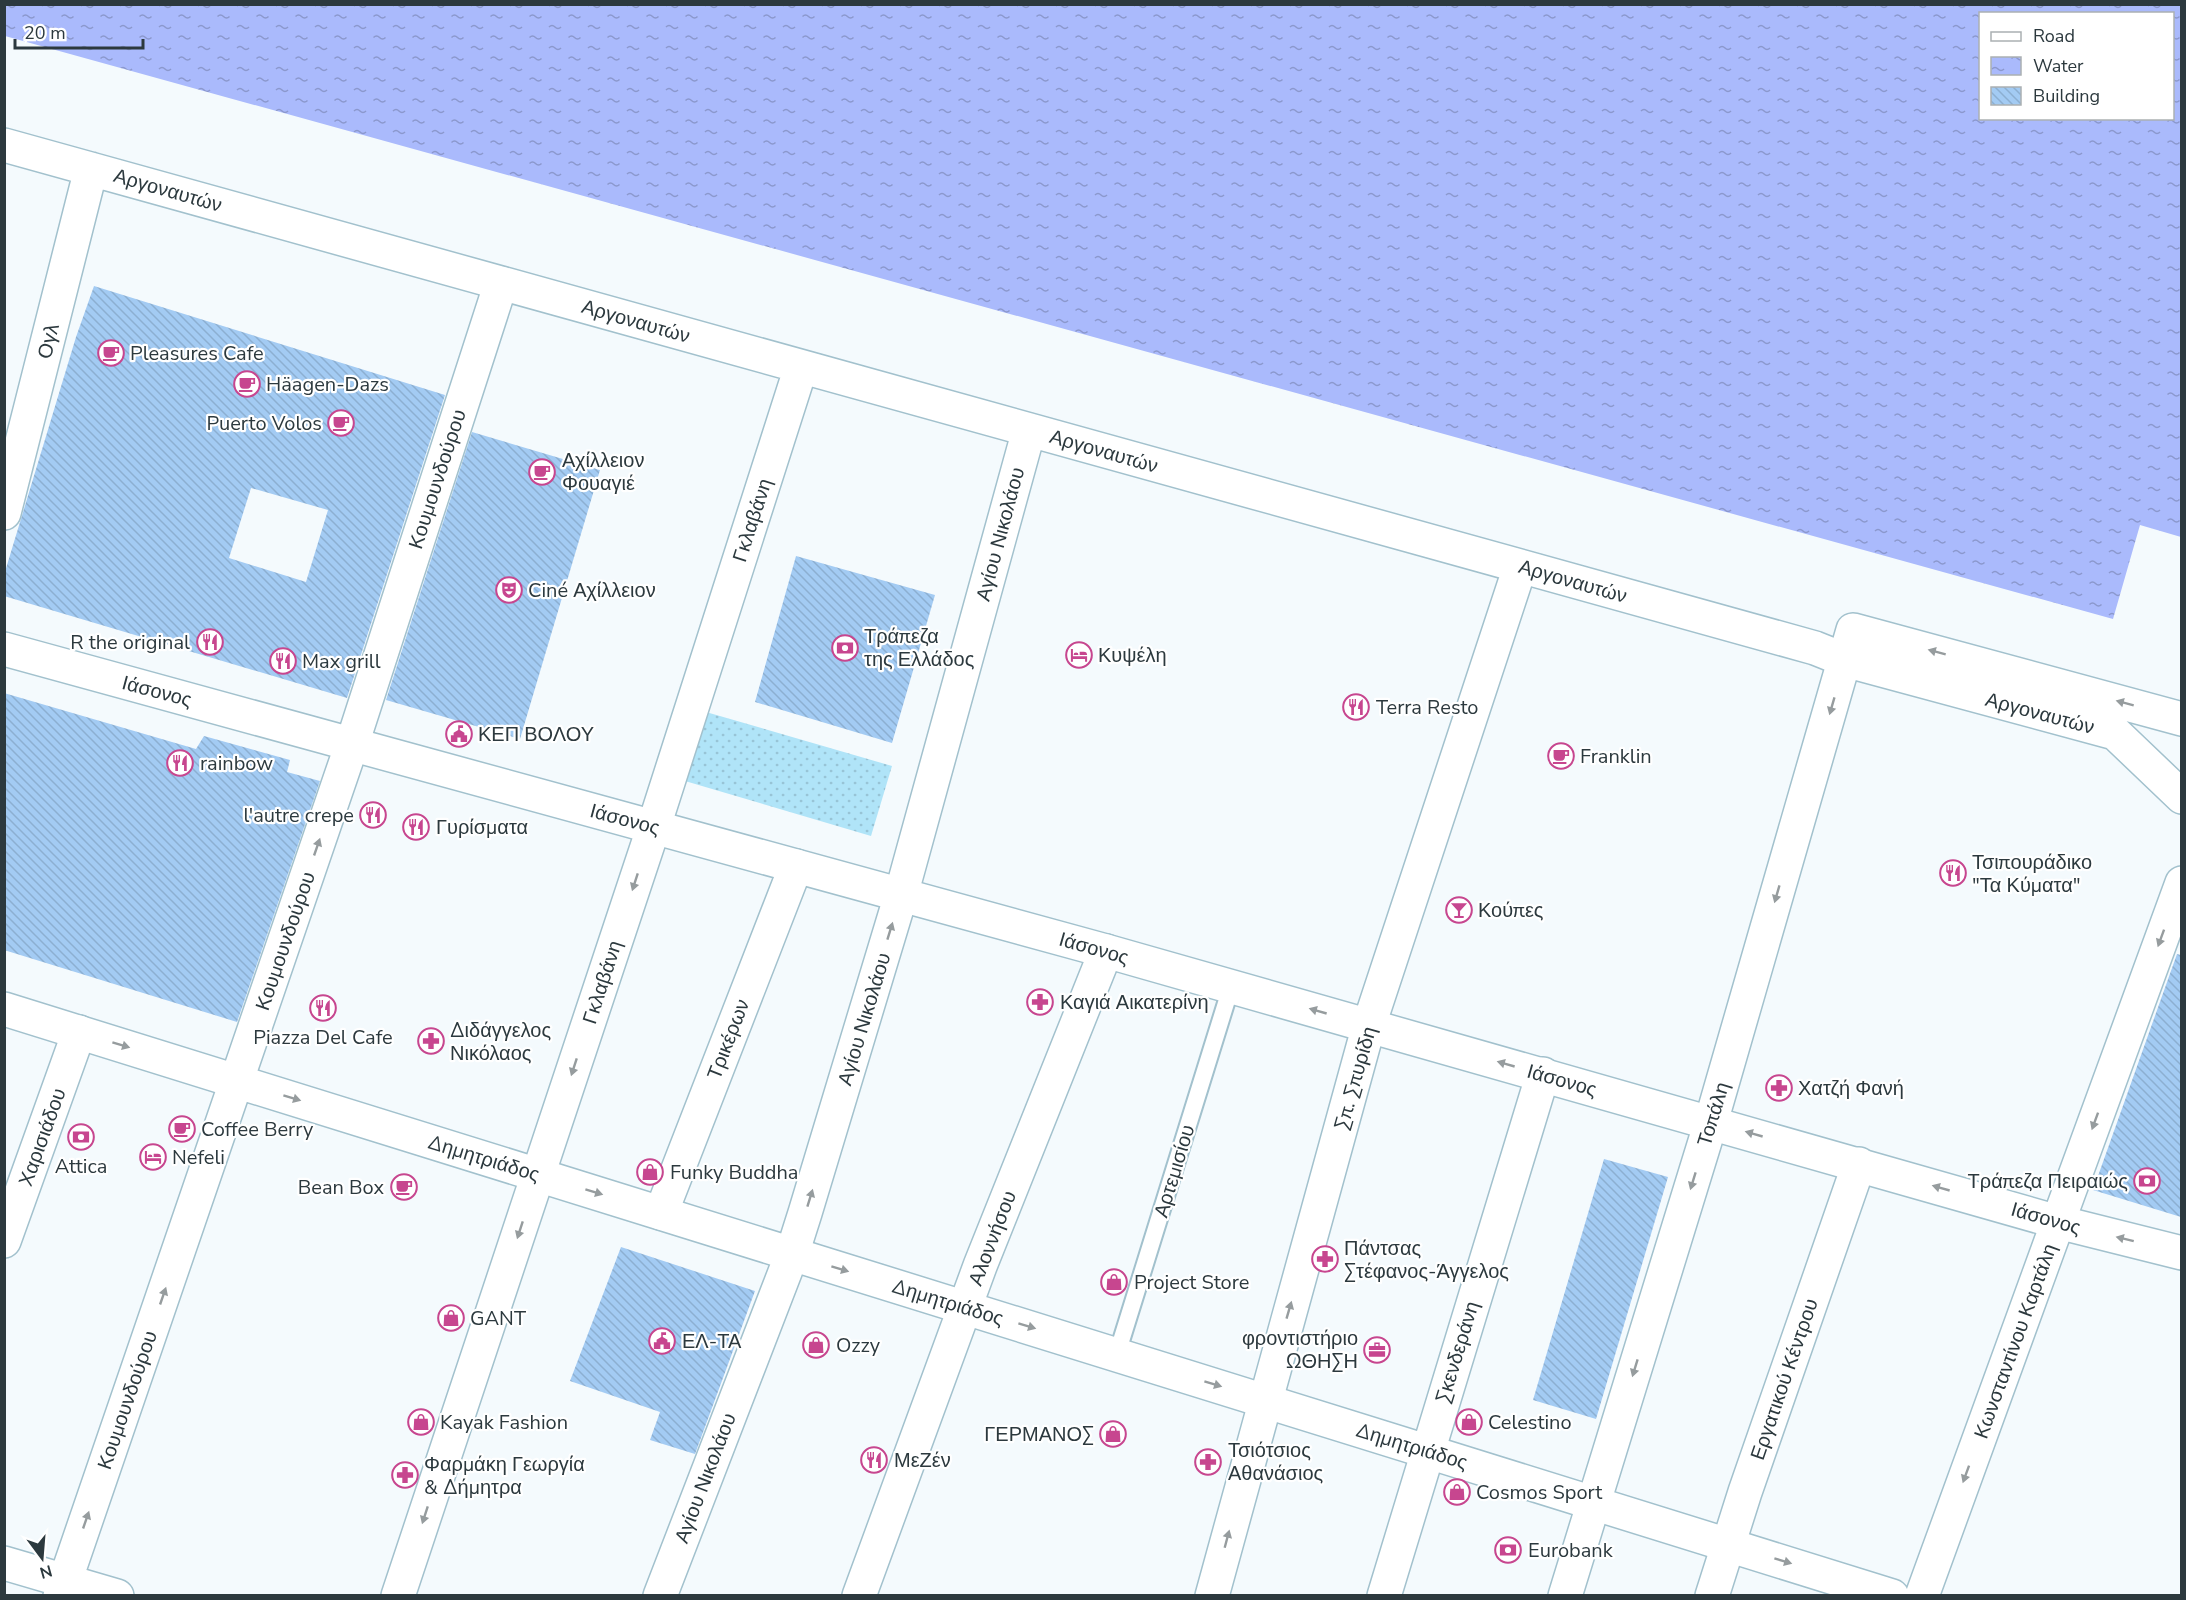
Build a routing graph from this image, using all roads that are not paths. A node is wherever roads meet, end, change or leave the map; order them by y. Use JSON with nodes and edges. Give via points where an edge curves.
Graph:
{"nodes":[{"id":1,"x":4,"y":145,"type":"edge"},
{"id":2,"x":91,"y":169,"type":"junction"},
{"id":3,"x":501,"y":283,"type":"junction"},
{"id":4,"x":801,"y":367,"type":"junction"},
{"id":5,"x":1029,"y":430,"type":"junction"},
{"id":6,"x":4,"y":513,"type":"edge"},
{"id":7,"x":1520,"y":567,"type":"junction"},
{"id":8,"x":1849,"y":645,"type":"junction"},
{"id":9,"x":4,"y":649,"type":"edge"},
{"id":10,"x":2181,"y":718,"type":"edge"},
{"id":11,"x":352,"y":744,"type":"junction"},
{"id":12,"x":2181,"y":796,"type":"edge"},
{"id":13,"x":654,"y":826,"type":"junction"},
{"id":14,"x":796,"y":866,"type":"junction"},
{"id":15,"x":2181,"y":883,"type":"edge"},
{"id":16,"x":901,"y":895,"type":"junction"},
{"id":17,"x":1106,"y":951,"type":"junction"},
{"id":18,"x":1231,"y":987,"type":"junction"},
{"id":19,"x":4,"y":1009,"type":"edge"},
{"id":20,"x":1369,"y":1026,"type":"junction"},
{"id":21,"x":79,"y":1032,"type":"junction"},
{"id":22,"x":1543,"y":1074,"type":"junction"},
{"id":23,"x":237,"y":1081,"type":"junction"},
{"id":24,"x":1711,"y":1122,"type":"junction"},
{"id":25,"x":1859,"y":1164,"type":"junction"},
{"id":26,"x":538,"y":1174,"type":"junction"},
{"id":27,"x":661,"y":1213,"type":"junction"},
{"id":28,"x":2058,"y":1222,"type":"junction"},
{"id":29,"x":4,"y":1241,"type":"edge"},
{"id":30,"x":2181,"y":1253,"type":"edge"},
{"id":31,"x":792,"y":1254,"type":"junction"},
{"id":32,"x":965,"y":1307,"type":"junction"},
{"id":33,"x":1117,"y":1354,"type":"junction"},
{"id":34,"x":1264,"y":1400,"type":"junction"},
{"id":35,"x":1426,"y":1450,"type":"junction"},
{"id":36,"x":1593,"y":1503,"type":"junction"},
{"id":37,"x":1727,"y":1544,"type":"junction"},
{"id":38,"x":4,"y":1563,"type":"edge"},
{"id":39,"x":63,"y":1588,"type":"edge"},
{"id":40,"x":117,"y":1596,"type":"edge"},
{"id":41,"x":398,"y":1596,"type":"edge"},
{"id":42,"x":660,"y":1596,"type":"edge"},
{"id":43,"x":859,"y":1596,"type":"edge"},
{"id":44,"x":1212,"y":1596,"type":"edge"},
{"id":45,"x":1384,"y":1596,"type":"edge"},
{"id":46,"x":1565,"y":1596,"type":"edge"},
{"id":47,"x":1712,"y":1596,"type":"edge"},
{"id":48,"x":1892,"y":1596,"type":"edge"},
{"id":49,"x":1922,"y":1596,"type":"edge"}],
"edges":[{"from":1,"to":2,"type":"street","name":"Αργοναυτών"},
{"from":2,"to":3,"type":"street","name":"Αργοναυτών"},
{"from":2,"to":6,"type":"street","name":"Ογλ"},
{"from":3,"to":4,"type":"street","name":"Αργοναυτών"},
{"from":3,"to":11,"type":"street","name":"Κουμουνδούρου"},
{"from":4,"to":5,"type":"street","name":"Αργοναυτών"},
{"from":4,"to":13,"type":"street","name":"Γκλαβάνη"},
{"from":5,"to":7,"type":"street","name":"Αργοναυτών"},
{"from":5,"to":16,"type":"street","name":"Αγίου Νικολάου"},
{"from":7,"to":8,"type":"street","name":"Αργοναυτών","via":[[1815,648]]},
{"from":7,"to":20,"type":"street","name":"Σπ. Σπυρίδη"},
{"from":10,"to":8,"type":"street","name":"Αργοναυτών","one_way":true},
{"from":8,"to":12,"type":"street","name":"Αργοναυτών","via":[[2115,733]]},
{"from":8,"to":24,"type":"street","name":"Τοπάλη","one_way":true},
{"from":9,"to":11,"type":"street","name":"Ιάσονος"},
{"from":11,"to":13,"type":"street","name":"Ιάσονος"},
{"from":23,"to":11,"type":"street","name":"Κουμουνδούρου","one_way":true},
{"from":13,"to":14,"type":"street","name":"Ιάσονος"},
{"from":13,"to":26,"type":"street","name":"Γκλαβάνη","one_way":true},
{"from":14,"to":16,"type":"street","name":"Ιάσονος"},
{"from":14,"to":27,"type":"street","name":"Τρικέρων"},
{"from":15,"to":28,"type":"street","name":"Κωνσταντίνου Καρτάλη","one_way":true},
{"from":16,"to":17,"type":"street","name":"Ιάσονος"},
{"from":31,"to":16,"type":"street","name":"Αγίου Νικολάου","one_way":true},
{"from":17,"to":18,"type":"street","name":"Ιάσονος"},
{"from":17,"to":32,"type":"street","name":"Αλοννήσου"},
{"from":20,"to":18,"type":"street","name":"Ιάσονος","one_way":true},
{"from":18,"to":33,"type":"lane","name":"Αρτεμισίου"},
{"from":19,"to":21,"type":"street","name":"Δημητριάδος"},
{"from":22,"to":20,"type":"street","name":"Ιάσονος","one_way":true},
{"from":34,"to":20,"type":"street","name":"Σπ. Σπυρίδη","one_way":true},
{"from":21,"to":23,"type":"street","name":"Δημητριάδος","one_way":true},
{"from":21,"to":29,"type":"street","name":"Χαρισιάδου"},
{"from":22,"to":24,"type":"street","name":"Ιάσονος"},
{"from":22,"to":35,"type":"street","name":"Σκενδεράνη"},
{"from":23,"to":26,"type":"street","name":"Δημητριάδος","one_way":true},
{"from":39,"to":23,"type":"street","name":"Κουμουνδούρου","one_way":true},
{"from":25,"to":24,"type":"street","name":"Ιάσονος","one_way":true},
{"from":24,"to":36,"type":"street","name":"Τοπάλη","one_way":true},
{"from":28,"to":25,"type":"street","name":"Ιάσονος","one_way":true},
{"from":25,"to":37,"type":"street","name":"Εργατικού Κέντρου"},
{"from":26,"to":27,"type":"street","name":"Δημητριάδος","one_way":true},
{"from":26,"to":41,"type":"street","name":"Γκλαβάνη","one_way":true},
{"from":27,"to":31,"type":"street","name":"Δημητριάδος"},
{"from":30,"to":28,"type":"street","name":"Ιάσονος","one_way":true},
{"from":28,"to":49,"type":"street","name":"Κωνσταντίνου Καρτάλη","one_way":true},
{"from":31,"to":32,"type":"street","name":"Δημητριάδος","one_way":true},
{"from":31,"to":42,"type":"street","name":"Αγίου Νικολάου"},
{"from":32,"to":33,"type":"street","name":"Δημητριάδος","one_way":true},
{"from":32,"to":43,"type":"street","name":"Αλοννήσου"},
{"from":33,"to":34,"type":"street","name":"Δημητριάδος","one_way":true},
{"from":34,"to":35,"type":"street","name":"Δημητριάδος"},
{"from":44,"to":34,"type":"street","name":"Σπ. Σπυρίδη","one_way":true},
{"from":35,"to":36,"type":"street","name":"Δημητριάδος"},
{"from":35,"to":45,"type":"street","name":"Σκενδεράνη"},
{"from":36,"to":37,"type":"street","name":"Δημητριάδος"},
{"from":36,"to":46,"type":"street","name":"Τοπάλη"},
{"from":37,"to":47,"type":"street","name":"Εργατικού Κέντρου"},
{"from":37,"to":48,"type":"street","name":"Δημητριάδος","one_way":true},
{"from":38,"to":39,"type":"street"},
{"from":39,"to":40,"type":"street"}]}
